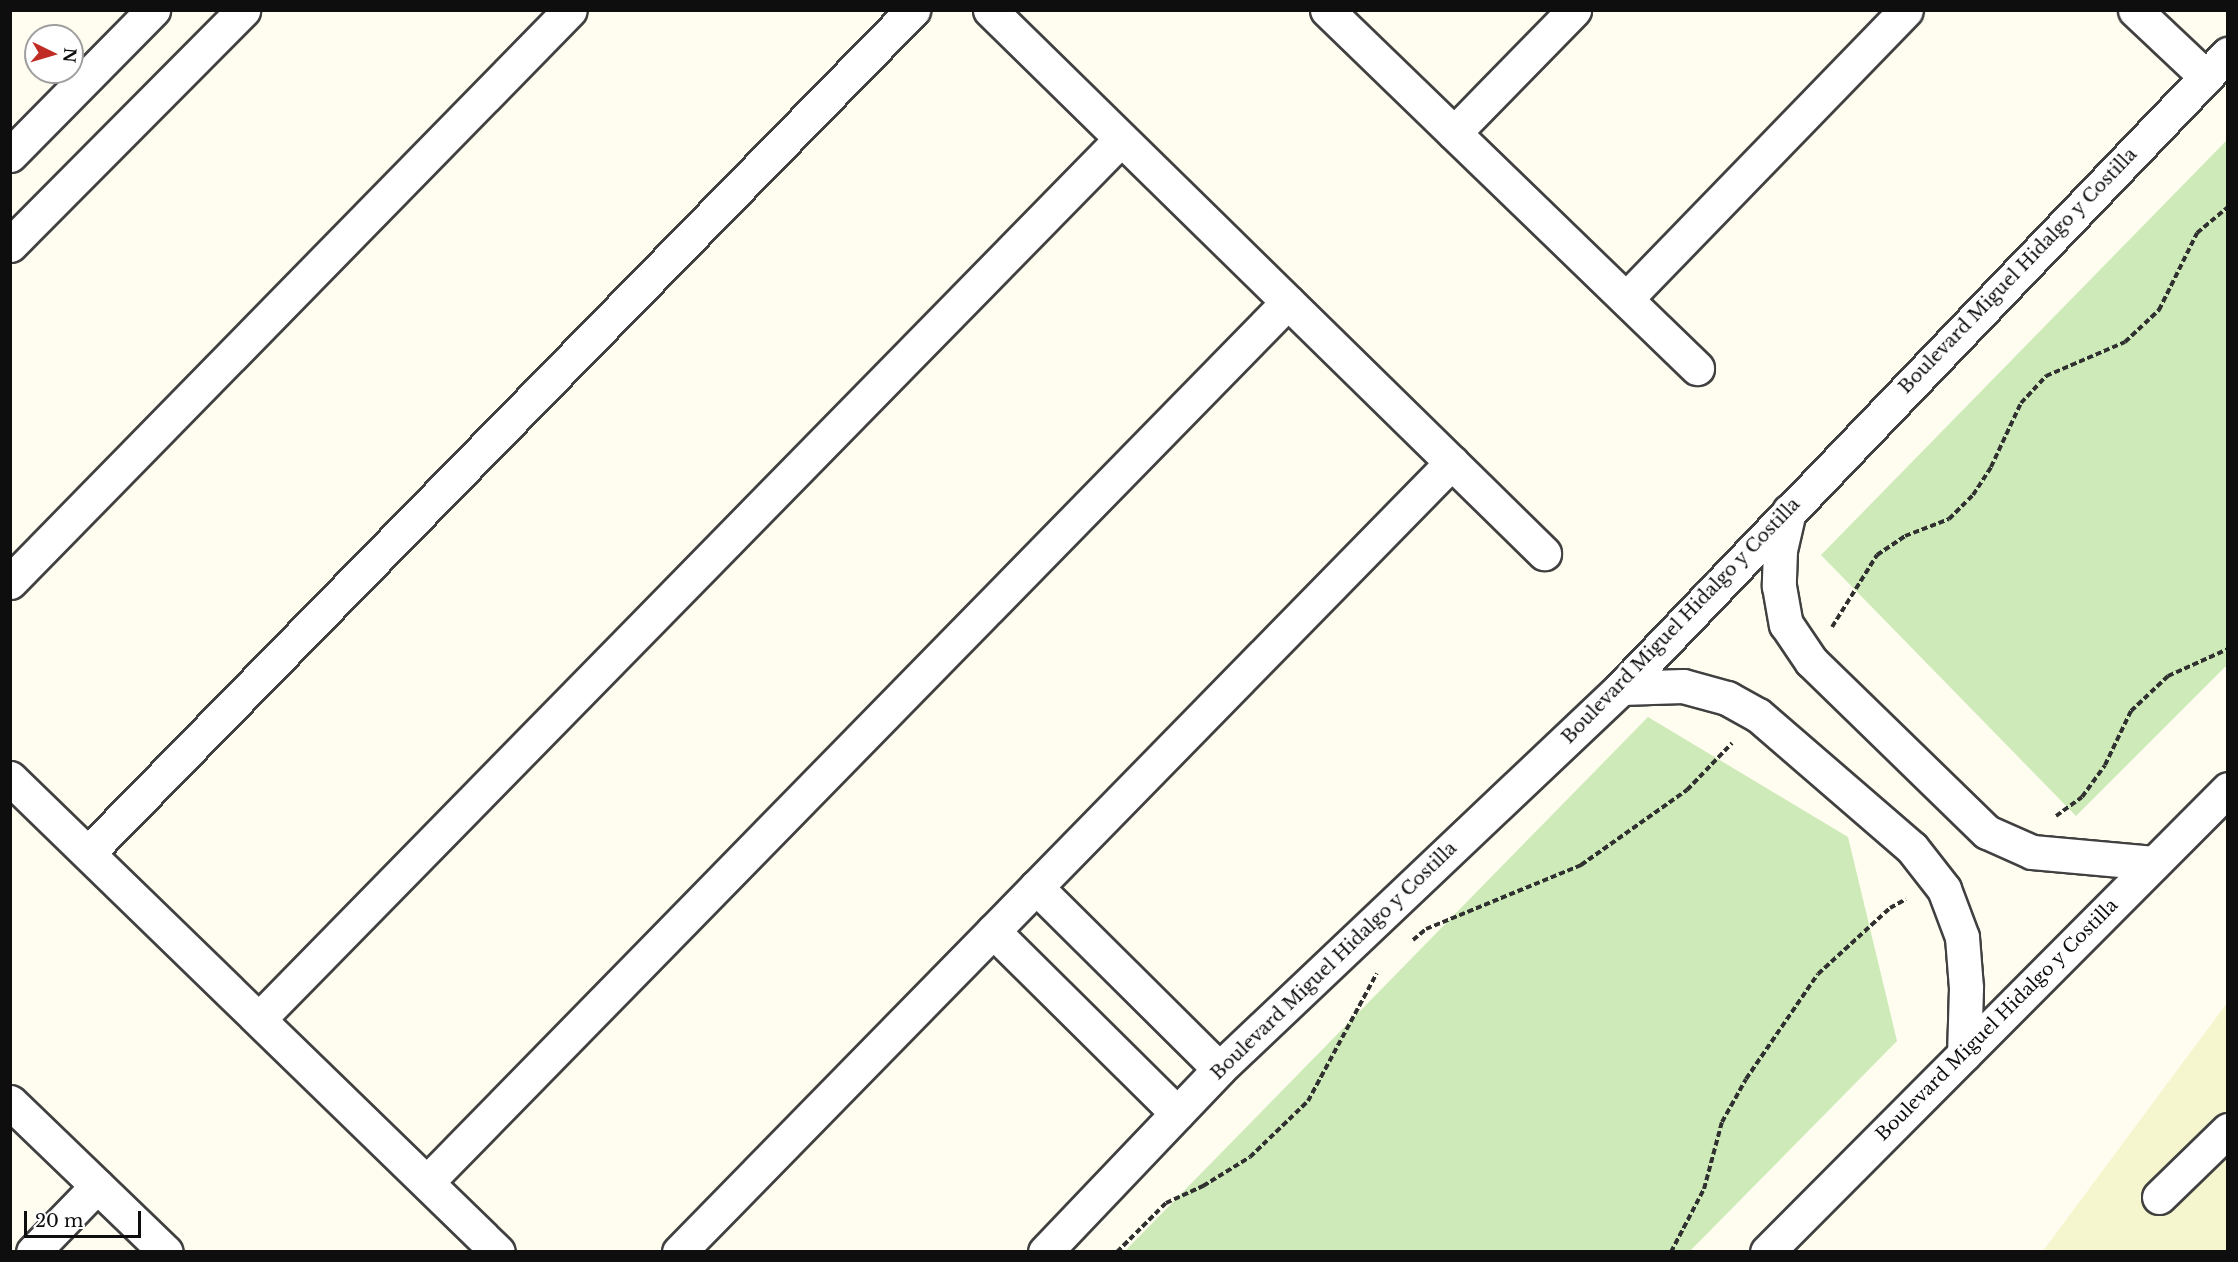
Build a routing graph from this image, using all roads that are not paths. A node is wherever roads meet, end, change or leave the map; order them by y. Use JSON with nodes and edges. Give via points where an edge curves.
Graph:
{"nodes":[{"id":1,"x":153,"y":10,"type":"edge"},
{"id":2,"x":243,"y":10,"type":"edge"},
{"id":3,"x":570,"y":10,"type":"edge"},
{"id":4,"x":913,"y":10,"type":"edge"},
{"id":5,"x":990,"y":10,"type":"edge"},
{"id":6,"x":1327,"y":10,"type":"edge"},
{"id":7,"x":1574,"y":10,"type":"edge"},
{"id":8,"x":1906,"y":10,"type":"edge"},
{"id":9,"x":2135,"y":10,"type":"edge"},
{"id":10,"x":2216,"y":65,"type":"edge"},
{"id":11,"x":1454,"y":133,"type":"junction"},
{"id":12,"x":1121,"y":139,"type":"junction"},
{"id":13,"x":10,"y":155,"type":"edge"},
{"id":14,"x":10,"y":245,"type":"edge"},
{"id":15,"x":1626,"y":299,"type":"junction"},
{"id":16,"x":1288,"y":302,"type":"junction"},
{"id":17,"x":1697,"y":368,"type":"dead end"},
{"id":18,"x":1452,"y":462,"type":"junction"},
{"id":19,"x":1790,"y":510,"type":"junction"},
{"id":20,"x":1544,"y":553,"type":"dead end"},
{"id":21,"x":10,"y":582,"type":"edge"},
{"id":22,"x":1621,"y":688,"type":"junction"},
{"id":23,"x":10,"y":778,"type":"edge"},
{"id":24,"x":2228,"y":789,"type":"edge"},
{"id":25,"x":88,"y":853,"type":"junction"},
{"id":26,"x":2154,"y":863,"type":"junction"},
{"id":27,"x":1036,"y":887,"type":"junction"},
{"id":28,"x":993,"y":931,"type":"junction"},
{"id":29,"x":259,"y":1019,"type":"junction"},
{"id":30,"x":1964,"y":1054,"type":"junction"},
{"id":31,"x":1219,"y":1069,"type":"junction"},
{"id":32,"x":10,"y":1102,"type":"edge"},
{"id":33,"x":1177,"y":1113,"type":"junction"},
{"id":34,"x":2228,"y":1130,"type":"edge"},
{"id":35,"x":427,"y":1182,"type":"junction"},
{"id":36,"x":97,"y":1186,"type":"junction"},
{"id":37,"x":2159,"y":1197,"type":"dead end"},
{"id":38,"x":33,"y":1251,"type":"edge"},
{"id":39,"x":166,"y":1251,"type":"edge"},
{"id":40,"x":498,"y":1251,"type":"edge"},
{"id":41,"x":679,"y":1251,"type":"edge"},
{"id":42,"x":1045,"y":1251,"type":"edge"},
{"id":43,"x":1767,"y":1251,"type":"edge"}],
"edges":[{"from":1,"to":13,"type":"street"},
{"from":2,"to":14,"type":"street"},
{"from":3,"to":21,"type":"street"},
{"from":4,"to":25,"type":"street"},
{"from":5,"to":12,"type":"street"},
{"from":6,"to":11,"type":"street"},
{"from":7,"to":11,"type":"street"},
{"from":8,"to":15,"type":"street"},
{"from":9,"to":10,"type":"street"},
{"from":10,"to":19,"type":"street","name":"Boulevard Miguel Hidalgo y Costilla"},
{"from":11,"to":15,"type":"street"},
{"from":12,"to":16,"type":"street"},
{"from":12,"to":29,"type":"street"},
{"from":15,"to":17,"type":"street"},
{"from":16,"to":18,"type":"street"},
{"from":16,"to":35,"type":"street"},
{"from":18,"to":20,"type":"street"},
{"from":18,"to":27,"type":"street"},
{"from":19,"to":22,"type":"street","name":"Boulevard Miguel Hidalgo y Costilla"},
{"from":19,"to":26,"type":"street","via":[[1780,550],[1779,586],[1786,624],[1811,661],[1987,832],[2032,852]]},
{"from":22,"to":30,"type":"street","via":[[1683,686],[1728,698],[1758,715],[1912,848],[1944,889],[1962,937],[1966,988]]},
{"from":22,"to":31,"type":"street","name":"Boulevard Miguel Hidalgo y Costilla"},
{"from":23,"to":25,"type":"street"},
{"from":24,"to":26,"type":"street","name":"Boulevard Miguel Hidalgo y Costilla"},
{"from":25,"to":29,"type":"street"},
{"from":26,"to":30,"type":"street","name":"Boulevard Miguel Hidalgo y Costilla"},
{"from":27,"to":28,"type":"street"},
{"from":27,"to":31,"type":"street"},
{"from":28,"to":33,"type":"street"},
{"from":28,"to":41,"type":"street"},
{"from":29,"to":35,"type":"street"},
{"from":30,"to":43,"type":"street","name":"Boulevard Miguel Hidalgo y Costilla"},
{"from":31,"to":33,"type":"street","name":"Boulevard Miguel Hidalgo y Costilla"},
{"from":32,"to":36,"type":"street"},
{"from":33,"to":42,"type":"street","name":"Boulevard Miguel Hidalgo y Costilla"},
{"from":34,"to":37,"type":"street"},
{"from":35,"to":40,"type":"street"},
{"from":36,"to":38,"type":"street"},
{"from":36,"to":39,"type":"street"}]}
